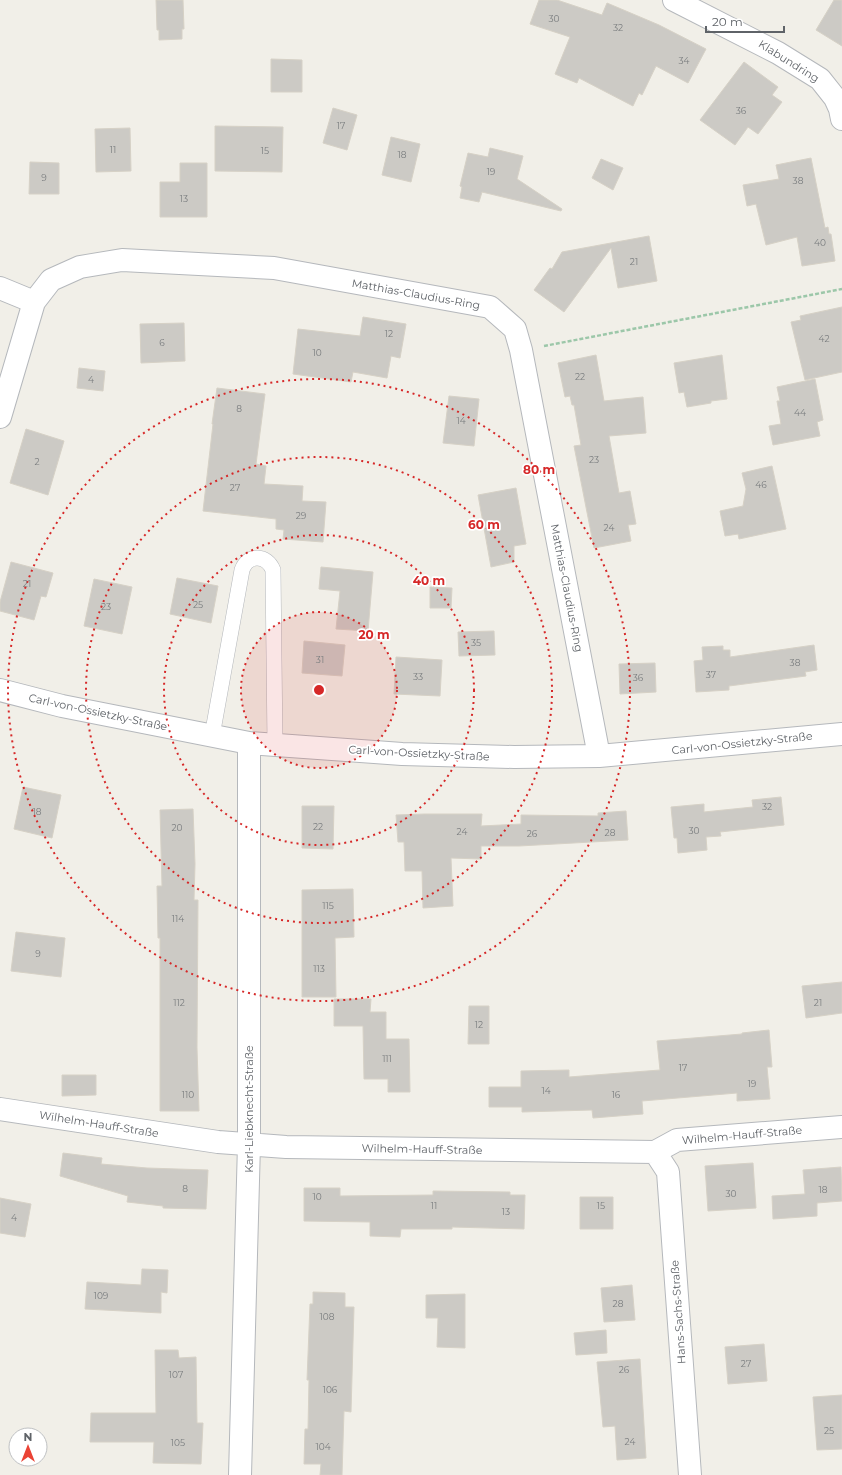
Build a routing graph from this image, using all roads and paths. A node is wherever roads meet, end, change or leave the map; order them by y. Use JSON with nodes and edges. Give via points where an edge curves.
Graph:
{"nodes":[{"id":1,"x":674,"y":0,"type":"edge"},
{"id":2,"x":842,"y":119,"type":"edge"},
{"id":3,"x":0,"y":288,"type":"edge"},
{"id":4,"x":842,"y":289,"type":"edge"},
{"id":5,"x":34,"y":302,"type":"junction"},
{"id":6,"x":521,"y":350,"type":"junction"},
{"id":7,"x":0,"y":417,"type":"edge"},
{"id":8,"x":0,"y":690,"type":"edge"},
{"id":9,"x":842,"y":734,"type":"edge"},
{"id":10,"x":212,"y":736,"type":"junction"},
{"id":11,"x":250,"y":743,"type":"junction"},
{"id":12,"x":275,"y":745,"type":"junction"},
{"id":13,"x":599,"y":756,"type":"junction"},
{"id":14,"x":0,"y":1109,"type":"edge"},
{"id":15,"x":842,"y":1126,"type":"edge"},
{"id":16,"x":250,"y":1144,"type":"junction"},
{"id":17,"x":655,"y":1152,"type":"junction"},
{"id":18,"x":240,"y":1475,"type":"edge"},
{"id":19,"x":690,"y":1475,"type":"edge"}],
"edges":[{"from":1,"to":2,"type":"street","name":"Klabundring","via":[[778,53],[820,79],[835,98]]},
{"from":3,"to":5,"type":"street"},
{"from":4,"to":6,"type":"path"},
{"from":5,"to":6,"type":"street","name":"Matthias-Claudius-Ring","via":[[51,280],[80,267],[122,260],[274,268],[490,307],[515,329]]},
{"from":5,"to":7,"type":"street","name":"Matthias-Claudius-Ring"},
{"from":6,"to":13,"type":"street","name":"Matthias-Claudius-Ring"},
{"from":8,"to":10,"type":"street","name":"Carl-von-Ossietzky-Straße","via":[[62,706]]},
{"from":9,"to":13,"type":"street","name":"Carl-von-Ossietzky-Straße"},
{"from":10,"to":11,"type":"street","name":"Carl-von-Ossietzky-Straße"},
{"from":10,"to":12,"type":"lane","via":[[242,570],[248,560],[260,558],[266,560],[273,570]]},
{"from":11,"to":12,"type":"street","name":"Carl-von-Ossietzky-Straße"},
{"from":11,"to":16,"type":"street","name":"Karl-Liebknecht-Straße"},
{"from":12,"to":13,"type":"street","name":"Carl-von-Ossietzky-Straße","via":[[402,754]]},
{"from":14,"to":16,"type":"street","name":"Wilhelm-Hauff-Straße","via":[[218,1142]]},
{"from":15,"to":17,"type":"street","name":"Wilhelm-Hauff-Straße","via":[[676,1140]]},
{"from":16,"to":17,"type":"street","name":"Wilhelm-Hauff-Straße","via":[[293,1147]]},
{"from":16,"to":18,"type":"street","name":"Karl-Liebknecht-Straße"},
{"from":17,"to":19,"type":"street","name":"Hans-Sachs-Straße","via":[[668,1172]]}]}
